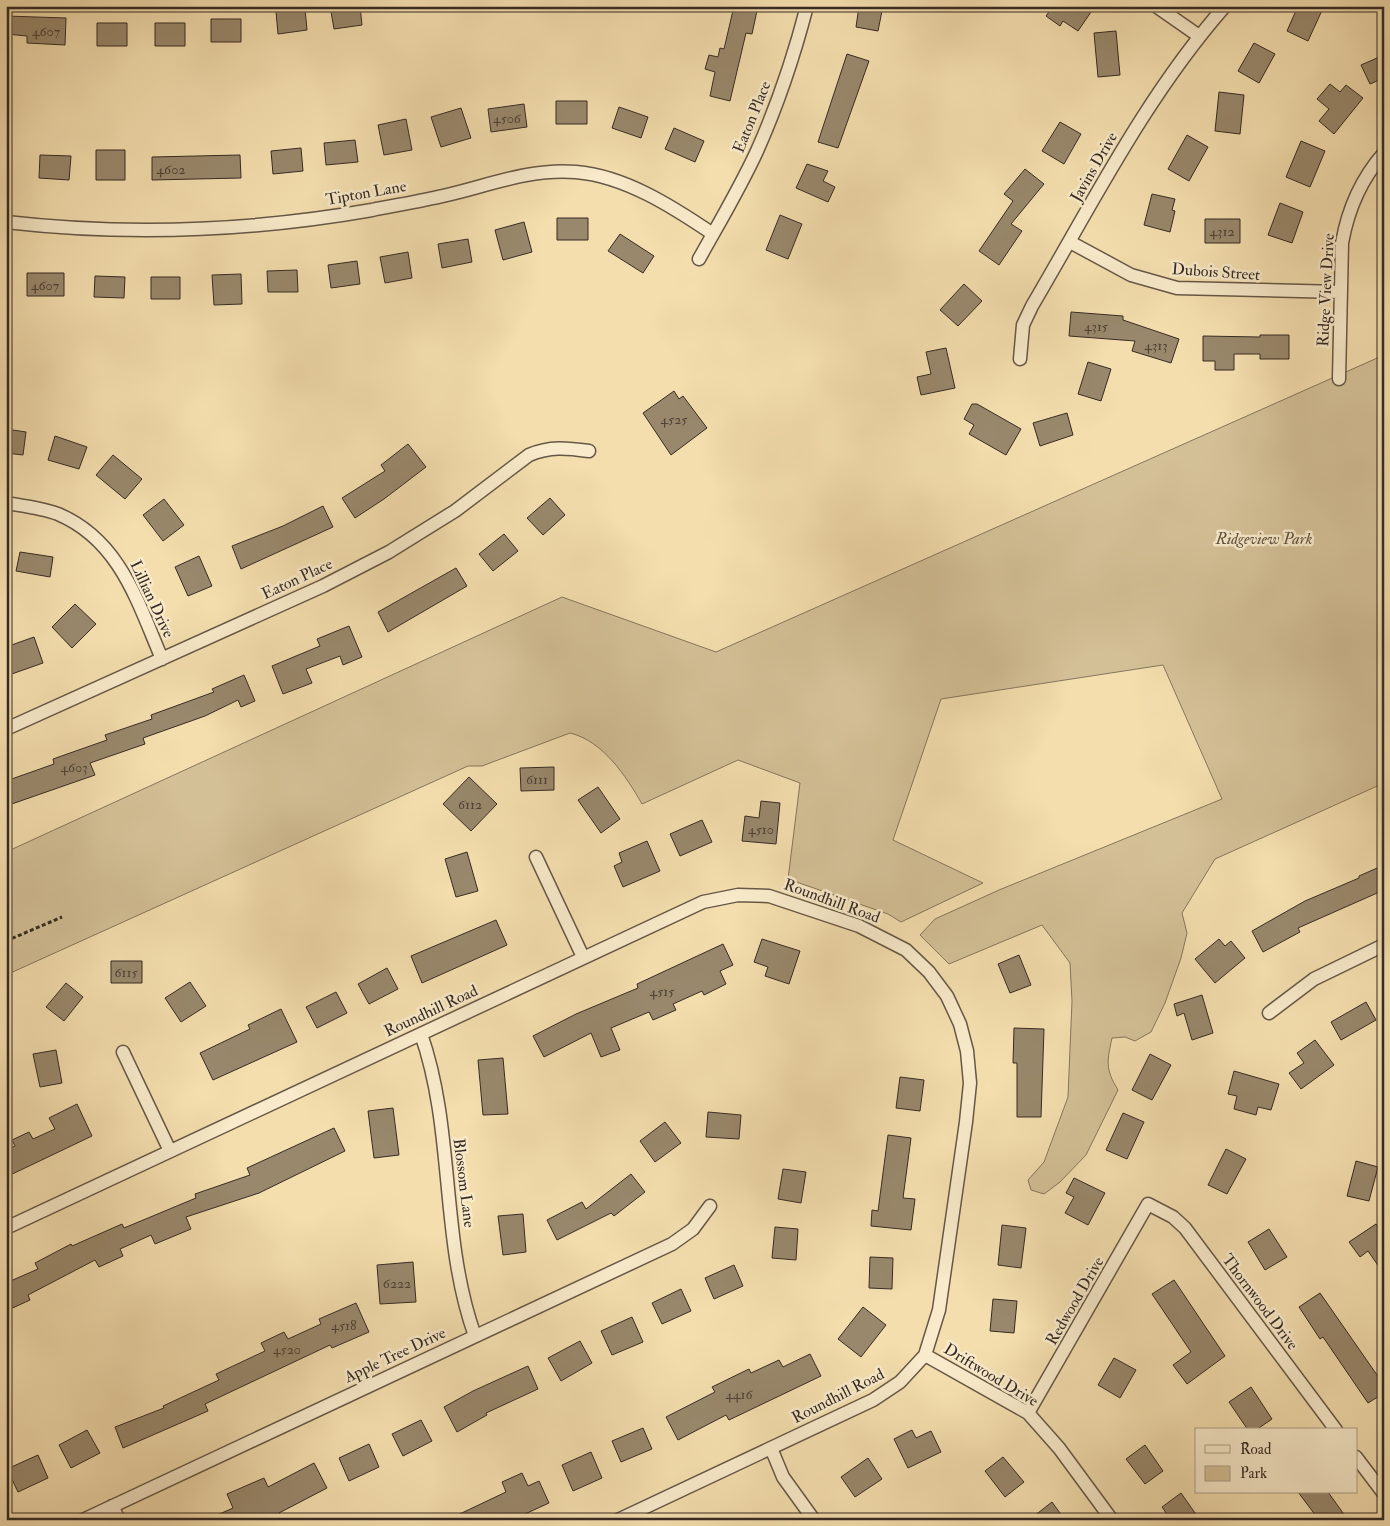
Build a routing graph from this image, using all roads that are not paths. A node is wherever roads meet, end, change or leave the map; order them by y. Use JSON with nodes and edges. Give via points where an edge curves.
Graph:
{"nodes":[{"id":1,"x":807,"y":6,"type":"edge"},
{"id":2,"x":1156,"y":6,"type":"edge"},
{"id":3,"x":1225,"y":6,"type":"edge"},
{"id":4,"x":1199,"y":36,"type":"junction"},
{"id":5,"x":1384,"y":153,"type":"edge"},
{"id":6,"x":6,"y":222,"type":"edge"},
{"id":7,"x":713,"y":234,"type":"junction"},
{"id":8,"x":1070,"y":242,"type":"junction"},
{"id":9,"x":698,"y":259,"type":"dead end"},
{"id":10,"x":1340,"y":292,"type":"junction"},
{"id":11,"x":1020,"y":359,"type":"dead end"},
{"id":12,"x":1339,"y":379,"type":"dead end"},
{"id":13,"x":589,"y":451,"type":"dead end"},
{"id":14,"x":6,"y":503,"type":"edge"},
{"id":15,"x":162,"y":659,"type":"junction"},
{"id":16,"x":6,"y":729,"type":"edge"},
{"id":17,"x":536,"y":857,"type":"dead end"},
{"id":18,"x":1384,"y":945,"type":"edge"},
{"id":19,"x":583,"y":957,"type":"junction"},
{"id":20,"x":1269,"y":1013,"type":"dead end"},
{"id":21,"x":421,"y":1034,"type":"junction"},
{"id":22,"x":123,"y":1052,"type":"dead end"},
{"id":23,"x":170,"y":1151,"type":"junction"},
{"id":24,"x":1148,"y":1204,"type":"joint"},
{"id":25,"x":710,"y":1206,"type":"dead end"},
{"id":26,"x":6,"y":1228,"type":"edge"},
{"id":27,"x":475,"y":1336,"type":"junction"},
{"id":28,"x":925,"y":1355,"type":"junction"},
{"id":29,"x":1028,"y":1413,"type":"junction"},
{"id":30,"x":1335,"y":1428,"type":"edge"},
{"id":31,"x":771,"y":1448,"type":"junction"},
{"id":32,"x":1358,"y":1460,"type":"edge"},
{"id":33,"x":1384,"y":1494,"type":"edge"},
{"id":34,"x":112,"y":1506,"type":"junction"},
{"id":35,"x":83,"y":1520,"type":"edge"},
{"id":36,"x":119,"y":1520,"type":"edge"},
{"id":37,"x":618,"y":1520,"type":"edge"},
{"id":38,"x":814,"y":1520,"type":"edge"},
{"id":39,"x":1112,"y":1520,"type":"edge"}],
"edges":[{"from":1,"to":7,"type":"street","name":"Eaton Place","via":[[770,121]]},
{"from":2,"to":4,"type":"street"},
{"from":3,"to":4,"type":"street","name":"Javins Drive"},
{"from":4,"to":8,"type":"street","name":"Javins Drive","via":[[1140,121]]},
{"from":5,"to":10,"type":"street","name":"Ridge View Drive","via":[[1365,178],[1349,212],[1342,243]]},
{"from":6,"to":7,"type":"street","name":"Tipton Lane","via":[[106,230],[243,226],[371,210],[446,196],[522,175],[564,171],[595,174],[627,185]]},
{"from":7,"to":9,"type":"street","name":"Eaton Place"},
{"from":8,"to":10,"type":"street","name":"Dubois Street","via":[[1131,275],[1177,288]]},
{"from":8,"to":11,"type":"street","name":"Javins Drive","via":[[1023,325]]},
{"from":10,"to":12,"type":"street","name":"Ridge View Drive"},
{"from":13,"to":15,"type":"street","name":"Eaton Place","via":[[558,447],[541,449],[455,511],[389,552],[323,586]]},
{"from":14,"to":15,"type":"street","name":"Lillian Drive","via":[[58,514],[85,529],[102,544],[128,580]]},
{"from":15,"to":16,"type":"street","name":"Eaton Place"},
{"from":17,"to":19,"type":"street"},
{"from":18,"to":20,"type":"street","via":[[1314,979]]},
{"from":19,"to":21,"type":"street","name":"Roundhill Road"},
{"from":19,"to":28,"type":"street","name":"Roundhill Road","via":[[703,902],[752,894],[780,898],[859,926],[906,950],[929,972],[960,1024],[970,1083],[939,1310]]},
{"from":21,"to":23,"type":"street","name":"Roundhill Road"},
{"from":21,"to":27,"type":"street","name":"Blossom Lane","via":[[434,1078],[462,1297]]},
{"from":22,"to":23,"type":"street"},
{"from":23,"to":26,"type":"street","name":"Roundhill Road"},
{"from":24,"to":29,"type":"street","name":"Redwood Drive"},
{"from":24,"to":30,"type":"street","name":"Thornwood Drive","via":[[1173,1217],[1185,1228]]},
{"from":25,"to":27,"type":"street","name":"Apple Tree Drive","via":[[693,1228],[672,1244]]},
{"from":27,"to":34,"type":"street","name":"Apple Tree Drive"},
{"from":28,"to":29,"type":"street","name":"Driftwood Drive"},
{"from":28,"to":31,"type":"street","name":"Roundhill Road","via":[[887,1392]]},
{"from":29,"to":39,"type":"street","name":"Driftwood Drive","via":[[1059,1448]]},
{"from":31,"to":37,"type":"street","name":"Roundhill Road"},
{"from":31,"to":38,"type":"street","via":[[782,1476]]},
{"from":32,"to":33,"type":"street"},
{"from":34,"to":35,"type":"street","name":"Apple Tree Drive"},
{"from":34,"to":36,"type":"street"}]}
